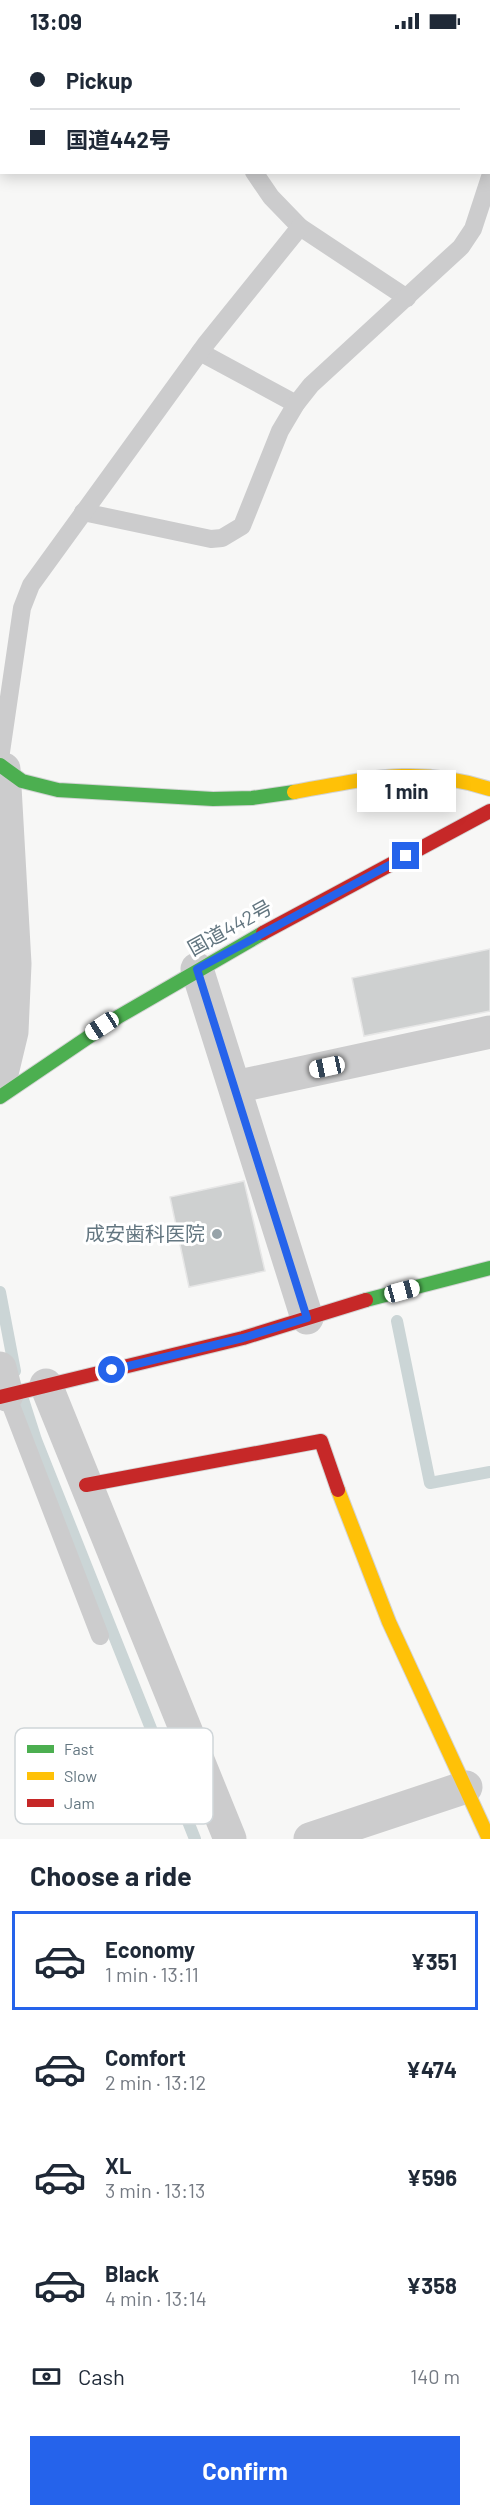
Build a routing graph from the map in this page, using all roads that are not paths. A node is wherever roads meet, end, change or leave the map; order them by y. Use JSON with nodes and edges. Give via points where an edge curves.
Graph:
{"nodes":[{"id":1,"x":255,"y":174,"type":"edge"},
{"id":2,"x":490,"y":177,"type":"edge"},
{"id":3,"x":300,"y":227,"type":"junction"},
{"id":4,"x":407,"y":298,"type":"junction"},
{"id":5,"x":200,"y":352,"type":"junction"},
{"id":6,"x":296,"y":404,"type":"junction"},
{"id":7,"x":82,"y":512,"type":"junction"},
{"id":8,"x":1,"y":764,"type":"edge"},
{"id":9,"x":490,"y":789,"type":"edge"},
{"id":10,"x":490,"y":811,"type":"edge"},
{"id":11,"x":7,"y":939,"type":"edge"},
{"id":12,"x":197,"y":969,"type":"junction"},
{"id":13,"x":490,"y":1032,"type":"edge"},
{"id":14,"x":0,"y":1082,"type":"edge"},
{"id":15,"x":235,"y":1087,"type":"junction"},
{"id":16,"x":0,"y":1097,"type":"edge"},
{"id":17,"x":490,"y":1268,"type":"edge"},
{"id":18,"x":307,"y":1318,"type":"junction"},
{"id":19,"x":46,"y":1385,"type":"junction"},
{"id":20,"x":2,"y":1387,"type":"edge"},
{"id":21,"x":86,"y":1485,"type":"junction"},
{"id":22,"x":100,"y":1636,"type":"dead end"},
{"id":23,"x":185,"y":1728,"type":"edge"},
{"id":24,"x":466,"y":1787,"type":"junction"},
{"id":25,"x":213,"y":1797,"type":"edge"},
{"id":26,"x":230,"y":1839,"type":"edge"},
{"id":27,"x":310,"y":1839,"type":"edge"},
{"id":28,"x":489,"y":1839,"type":"edge"}],
"edges":[{"from":1,"to":3,"type":"lane"},
{"from":2,"to":4,"type":"lane","via":[[473,229],[461,246]]},
{"from":3,"to":4,"type":"lane"},
{"from":3,"to":5,"type":"lane"},
{"from":4,"to":6,"type":"lane","via":[[310,385]]},
{"from":5,"to":6,"type":"lane"},
{"from":5,"to":7,"type":"lane"},
{"from":6,"to":7,"type":"lane","via":[[280,431],[242,526],[222,538]]},
{"from":7,"to":8,"type":"lane","via":[[31,585],[22,608]]},
{"from":8,"to":9,"type":"main road","via":[[12,777],[36,788],[142,796],[253,798],[408,775],[449,778]]},
{"from":8,"to":11,"type":"street"},
{"from":10,"to":12,"type":"main road","name":"国道442号"},
{"from":11,"to":14,"type":"street","via":[[15,964],[12,1032]]},
{"from":12,"to":15,"type":"street"},
{"from":12,"to":16,"type":"main road","name":"国道442号","via":[[110,1021]]},
{"from":13,"to":15,"type":"street"},
{"from":15,"to":18,"type":"street"},
{"from":17,"to":18,"type":"main road"},
{"from":18,"to":19,"type":"main road","via":[[243,1338]]},
{"from":19,"to":20,"type":"main road"},
{"from":19,"to":21,"type":"street"},
{"from":20,"to":22,"type":"lane"},
{"from":21,"to":23,"type":"street"},
{"from":21,"to":24,"type":"main road","via":[[321,1441],[389,1622]]},
{"from":24,"to":27,"type":"street"},
{"from":24,"to":28,"type":"main road"},
{"from":25,"to":26,"type":"street"}]}
